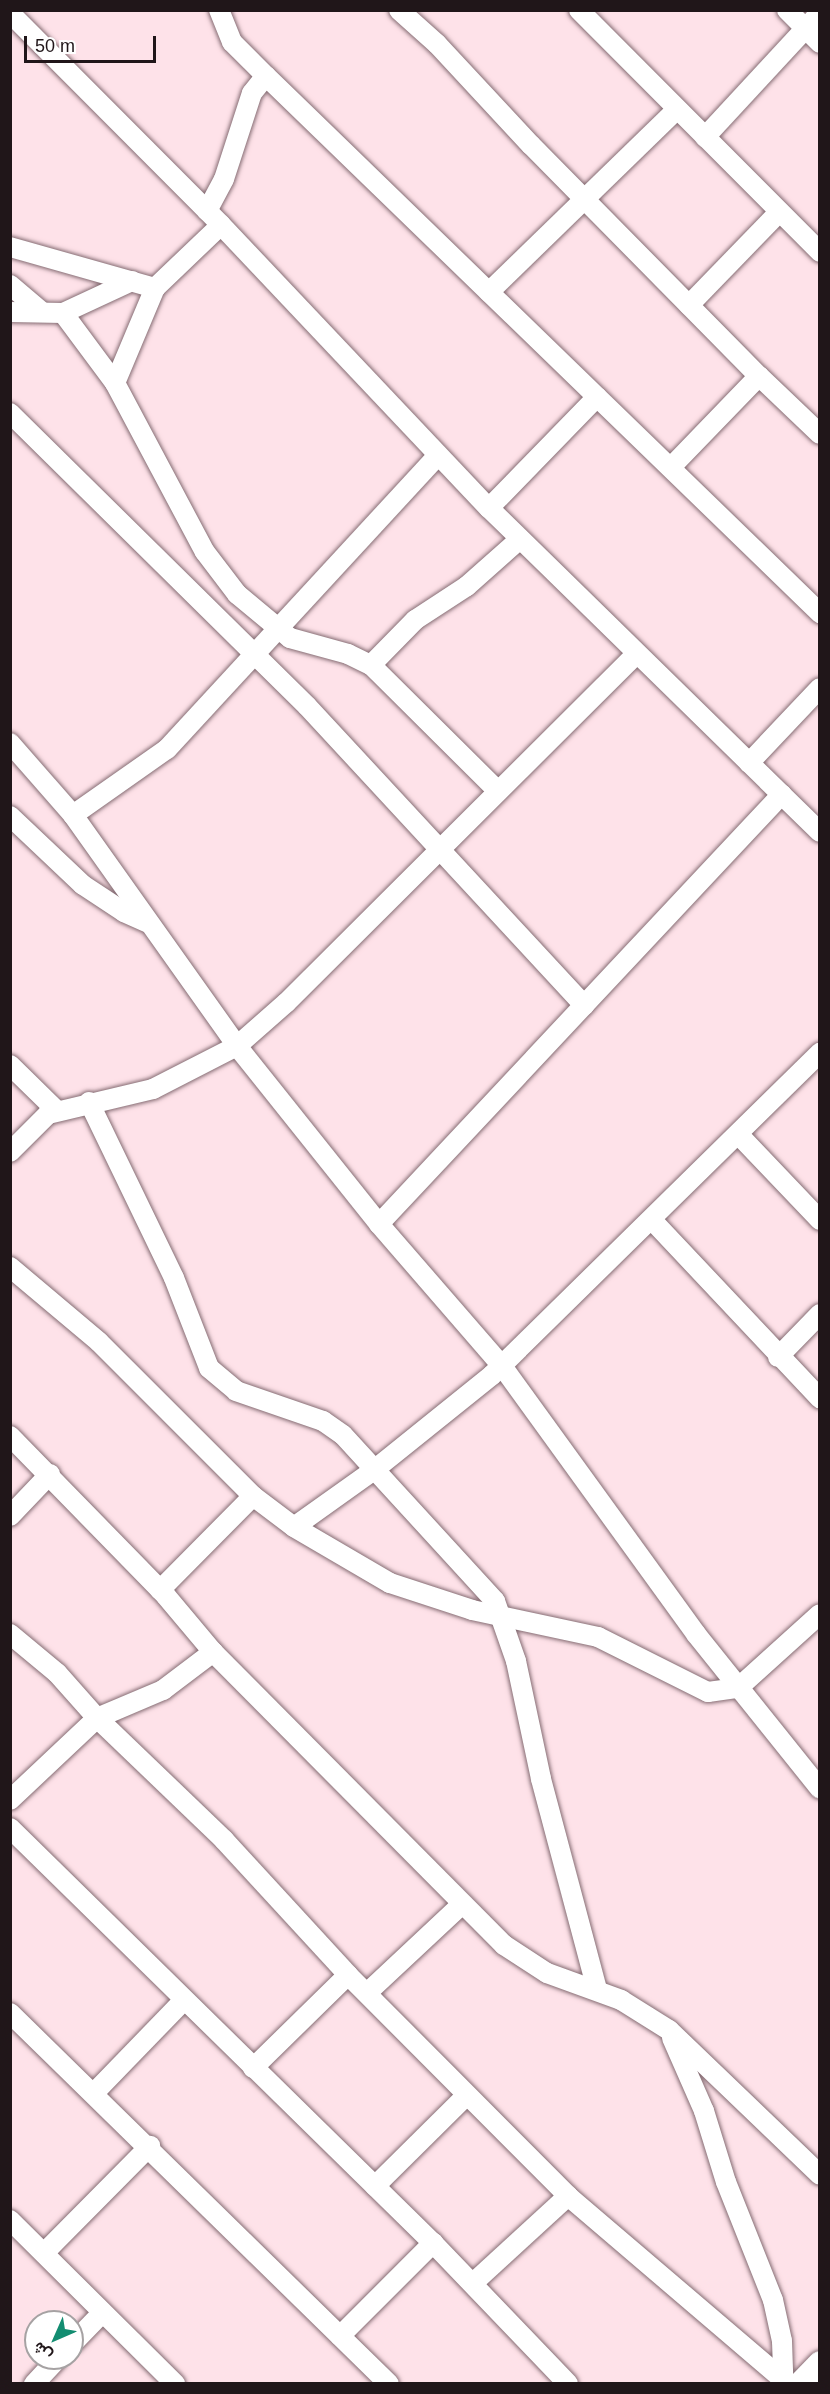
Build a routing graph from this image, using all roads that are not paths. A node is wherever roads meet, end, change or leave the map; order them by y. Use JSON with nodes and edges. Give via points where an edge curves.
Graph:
{"nodes":[{"id":1,"x":219,"y":10,"type":"edge"},
{"id":2,"x":399,"y":10,"type":"edge"},
{"id":3,"x":579,"y":10,"type":"edge"},
{"id":4,"x":787,"y":10,"type":"edge"},
{"id":5,"x":819,"y":13,"type":"edge"},
{"id":6,"x":10,"y":14,"type":"edge"},
{"id":7,"x":805,"y":28,"type":"junction"},
{"id":8,"x":819,"y":43,"type":"edge"},
{"id":9,"x":266,"y":76,"type":"junction"},
{"id":10,"x":677,"y":109,"type":"junction"},
{"id":11,"x":705,"y":137,"type":"junction"},
{"id":12,"x":585,"y":199,"type":"junction"},
{"id":13,"x":779,"y":212,"type":"junction"},
{"id":14,"x":214,"y":218,"type":"junction"},
{"id":15,"x":10,"y":247,"type":"edge"},
{"id":16,"x":819,"y":252,"type":"edge"},
{"id":17,"x":132,"y":281,"type":"junction"},
{"id":18,"x":10,"y":285,"type":"edge"},
{"id":19,"x":155,"y":288,"type":"junction"},
{"id":20,"x":489,"y":292,"type":"junction"},
{"id":21,"x":689,"y":305,"type":"junction"},
{"id":22,"x":10,"y":312,"type":"edge"},
{"id":23,"x":42,"y":312,"type":"junction"},
{"id":24,"x":63,"y":313,"type":"junction"},
{"id":25,"x":759,"y":376,"type":"junction"},
{"id":26,"x":115,"y":383,"type":"junction"},
{"id":27,"x":597,"y":397,"type":"junction"},
{"id":28,"x":10,"y":413,"type":"edge"},
{"id":29,"x":819,"y":434,"type":"edge"},
{"id":30,"x":437,"y":456,"type":"junction"},
{"id":31,"x":671,"y":467,"type":"junction"},
{"id":32,"x":489,"y":508,"type":"junction"},
{"id":33,"x":519,"y":539,"type":"junction"},
{"id":34,"x":819,"y":613,"type":"edge"},
{"id":35,"x":278,"y":630,"type":"junction"},
{"id":36,"x":636,"y":654,"type":"junction"},
{"id":37,"x":256,"y":655,"type":"junction"},
{"id":38,"x":371,"y":665,"type":"junction"},
{"id":39,"x":819,"y":688,"type":"edge"},
{"id":40,"x":10,"y":743,"type":"edge"},
{"id":41,"x":749,"y":763,"type":"junction"},
{"id":42,"x":498,"y":791,"type":"junction"},
{"id":43,"x":782,"y":794,"type":"junction"},
{"id":44,"x":73,"y":814,"type":"junction"},
{"id":45,"x":10,"y":816,"type":"edge"},
{"id":46,"x":819,"y":832,"type":"edge"},
{"id":47,"x":439,"y":851,"type":"junction"},
{"id":48,"x":146,"y":922,"type":"junction"},
{"id":49,"x":584,"y":1005,"type":"junction"},
{"id":50,"x":237,"y":1046,"type":"junction"},
{"id":51,"x":819,"y":1053,"type":"edge"},
{"id":52,"x":10,"y":1065,"type":"edge"},
{"id":53,"x":89,"y":1102,"type":"junction"},
{"id":54,"x":57,"y":1111,"type":"junction"},
{"id":55,"x":738,"y":1134,"type":"junction"},
{"id":56,"x":10,"y":1152,"type":"edge"},
{"id":57,"x":652,"y":1220,"type":"junction"},
{"id":58,"x":819,"y":1220,"type":"edge"},
{"id":59,"x":380,"y":1224,"type":"junction"},
{"id":60,"x":10,"y":1267,"type":"edge"},
{"id":61,"x":819,"y":1314,"type":"edge"},
{"id":62,"x":778,"y":1357,"type":"junction"},
{"id":63,"x":502,"y":1366,"type":"junction"},
{"id":64,"x":819,"y":1398,"type":"edge"},
{"id":65,"x":10,"y":1436,"type":"edge"},
{"id":66,"x":374,"y":1470,"type":"junction"},
{"id":67,"x":50,"y":1474,"type":"junction"},
{"id":68,"x":253,"y":1496,"type":"junction"},
{"id":69,"x":10,"y":1516,"type":"edge"},
{"id":70,"x":294,"y":1527,"type":"junction"},
{"id":71,"x":160,"y":1590,"type":"junction"},
{"id":72,"x":819,"y":1614,"type":"edge"},
{"id":73,"x":503,"y":1617,"type":"junction"},
{"id":74,"x":10,"y":1634,"type":"edge"},
{"id":75,"x":213,"y":1652,"type":"junction"},
{"id":76,"x":738,"y":1688,"type":"junction"},
{"id":77,"x":97,"y":1719,"type":"junction"},
{"id":78,"x":819,"y":1789,"type":"edge"},
{"id":79,"x":10,"y":1800,"type":"edge"},
{"id":80,"x":10,"y":1828,"type":"edge"},
{"id":81,"x":461,"y":1905,"type":"junction"},
{"id":82,"x":348,"y":1975,"type":"junction"},
{"id":83,"x":597,"y":1989,"type":"junction"},
{"id":84,"x":367,"y":1993,"type":"junction"},
{"id":85,"x":183,"y":2001,"type":"junction"},
{"id":86,"x":10,"y":2013,"type":"edge"},
{"id":87,"x":669,"y":2030,"type":"junction"},
{"id":88,"x":253,"y":2068,"type":"junction"},
{"id":89,"x":94,"y":2093,"type":"junction"},
{"id":90,"x":466,"y":2095,"type":"junction"},
{"id":91,"x":150,"y":2146,"type":"junction"},
{"id":92,"x":819,"y":2175,"type":"edge"},
{"id":93,"x":375,"y":2186,"type":"junction"},
{"id":94,"x":568,"y":2196,"type":"junction"},
{"id":95,"x":10,"y":2220,"type":"edge"},
{"id":96,"x":433,"y":2243,"type":"junction"},
{"id":97,"x":44,"y":2253,"type":"junction"},
{"id":98,"x":472,"y":2283,"type":"junction"},
{"id":99,"x":102,"y":2313,"type":"junction"},
{"id":100,"x":84,"y":2332,"type":"edge"},
{"id":101,"x":340,"y":2336,"type":"junction"},
{"id":102,"x":47,"y":2370,"type":"edge"},
{"id":103,"x":803,"y":2377,"type":"edge"},
{"id":104,"x":34,"y":2384,"type":"edge"},
{"id":105,"x":175,"y":2384,"type":"edge"},
{"id":106,"x":389,"y":2384,"type":"edge"},
{"id":107,"x":568,"y":2384,"type":"edge"}],
"edges":[{"from":1,"to":9,"type":"street","via":[[232,42]]},
{"from":2,"to":12,"type":"street"},
{"from":3,"to":10,"type":"street"},
{"from":4,"to":7,"type":"street"},
{"from":5,"to":7,"type":"street"},
{"from":6,"to":14,"type":"street"},
{"from":7,"to":8,"type":"street"},
{"from":7,"to":11,"type":"street"},
{"from":9,"to":14,"type":"street","via":[[244,111]]},
{"from":9,"to":20,"type":"street"},
{"from":10,"to":11,"type":"street"},
{"from":10,"to":12,"type":"street"},
{"from":11,"to":13,"type":"street"},
{"from":12,"to":20,"type":"street"},
{"from":12,"to":21,"type":"street"},
{"from":13,"to":16,"type":"street"},
{"from":13,"to":21,"type":"street"},
{"from":14,"to":19,"type":"street"},
{"from":14,"to":30,"type":"street"},
{"from":15,"to":17,"type":"street"},
{"from":17,"to":19,"type":"street"},
{"from":17,"to":24,"type":"street"},
{"from":18,"to":23,"type":"street"},
{"from":19,"to":26,"type":"street"},
{"from":20,"to":27,"type":"street"},
{"from":21,"to":25,"type":"street"},
{"from":22,"to":23,"type":"street"},
{"from":23,"to":24,"type":"street"},
{"from":24,"to":26,"type":"street"},
{"from":25,"to":29,"type":"street"},
{"from":25,"to":31,"type":"street"},
{"from":26,"to":35,"type":"street","via":[[205,552],[237,594]]},
{"from":27,"to":31,"type":"street"},
{"from":27,"to":32,"type":"street"},
{"from":28,"to":37,"type":"street"},
{"from":30,"to":32,"type":"street"},
{"from":30,"to":35,"type":"street"},
{"from":31,"to":34,"type":"street"},
{"from":32,"to":33,"type":"street"},
{"from":33,"to":36,"type":"street"},
{"from":33,"to":38,"type":"street","via":[[467,586],[416,620]]},
{"from":35,"to":37,"type":"street"},
{"from":35,"to":38,"type":"street","via":[[297,641],[348,654]]},
{"from":36,"to":41,"type":"street"},
{"from":36,"to":42,"type":"street"},
{"from":37,"to":44,"type":"street","via":[[158,758]]},
{"from":37,"to":47,"type":"street"},
{"from":38,"to":42,"type":"street"},
{"from":39,"to":41,"type":"street"},
{"from":40,"to":44,"type":"street"},
{"from":41,"to":43,"type":"street"},
{"from":42,"to":47,"type":"street"},
{"from":43,"to":46,"type":"street"},
{"from":43,"to":49,"type":"street"},
{"from":44,"to":48,"type":"street"},
{"from":45,"to":48,"type":"street","via":[[83,885]]},
{"from":47,"to":49,"type":"street"},
{"from":47,"to":50,"type":"street","via":[[286,1003]]},
{"from":48,"to":50,"type":"street"},
{"from":49,"to":59,"type":"street"},
{"from":50,"to":53,"type":"street","via":[[153,1089]]},
{"from":50,"to":59,"type":"street"},
{"from":51,"to":55,"type":"street"},
{"from":52,"to":54,"type":"street"},
{"from":53,"to":54,"type":"street"},
{"from":53,"to":66,"type":"street","via":[[174,1278],[209,1368],[244,1395],[323,1421],[343,1436]]},
{"from":54,"to":56,"type":"street","via":[[38,1122]]},
{"from":55,"to":57,"type":"street"},
{"from":55,"to":58,"type":"street"},
{"from":57,"to":62,"type":"street"},
{"from":57,"to":63,"type":"street"},
{"from":59,"to":63,"type":"street"},
{"from":60,"to":68,"type":"street","via":[[99,1342]]},
{"from":61,"to":62,"type":"street"},
{"from":62,"to":64,"type":"street"},
{"from":63,"to":66,"type":"street"},
{"from":63,"to":76,"type":"street"},
{"from":65,"to":67,"type":"street"},
{"from":66,"to":70,"type":"street"},
{"from":66,"to":73,"type":"street","via":[[475,1576]]},
{"from":67,"to":69,"type":"street"},
{"from":67,"to":71,"type":"street"},
{"from":68,"to":70,"type":"street"},
{"from":68,"to":71,"type":"street"},
{"from":70,"to":73,"type":"street","via":[[390,1583]]},
{"from":71,"to":75,"type":"street"},
{"from":72,"to":76,"type":"street"},
{"from":73,"to":76,"type":"street","via":[[598,1637],[708,1692]]},
{"from":73,"to":83,"type":"street"},
{"from":74,"to":77,"type":"street","via":[[57,1673]]},
{"from":75,"to":77,"type":"street","via":[[163,1690]]},
{"from":75,"to":81,"type":"street"},
{"from":76,"to":78,"type":"street"},
{"from":77,"to":79,"type":"street"},
{"from":77,"to":82,"type":"street","via":[[224,1840]]},
{"from":80,"to":85,"type":"street"},
{"from":81,"to":83,"type":"street","via":[[526,1960],[564,1981]]},
{"from":81,"to":84,"type":"street"},
{"from":82,"to":84,"type":"street"},
{"from":82,"to":88,"type":"street"},
{"from":83,"to":87,"type":"street"},
{"from":84,"to":90,"type":"street"},
{"from":85,"to":88,"type":"street"},
{"from":85,"to":89,"type":"street"},
{"from":86,"to":89,"type":"street"},
{"from":87,"to":92,"type":"street"},
{"from":87,"to":103,"type":"street","via":[[704,2111],[726,2182],[773,2300],[782,2341]]},
{"from":88,"to":93,"type":"street"},
{"from":89,"to":91,"type":"street"},
{"from":90,"to":93,"type":"street"},
{"from":90,"to":94,"type":"street"},
{"from":91,"to":97,"type":"street"},
{"from":91,"to":101,"type":"street"},
{"from":93,"to":96,"type":"street"},
{"from":94,"to":98,"type":"street"},
{"from":94,"to":103,"type":"street"},
{"from":95,"to":97,"type":"street"},
{"from":96,"to":98,"type":"street"},
{"from":96,"to":101,"type":"street"},
{"from":97,"to":99,"type":"street"},
{"from":98,"to":107,"type":"street"},
{"from":99,"to":100,"type":"street"},
{"from":99,"to":105,"type":"street"},
{"from":101,"to":106,"type":"street"},
{"from":102,"to":104,"type":"street"}]}
